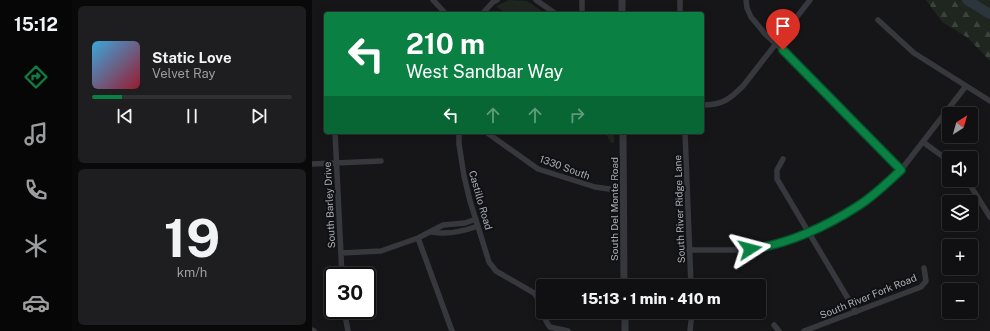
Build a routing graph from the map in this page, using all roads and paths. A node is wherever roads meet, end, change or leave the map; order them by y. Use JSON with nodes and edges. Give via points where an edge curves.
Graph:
{"nodes":[{"id":1,"x":433,"y":0,"type":"edge"},
{"id":2,"x":497,"y":0,"type":"edge"},
{"id":3,"x":536,"y":0,"type":"edge"},
{"id":4,"x":582,"y":0,"type":"edge"},
{"id":5,"x":622,"y":0,"type":"edge"},
{"id":6,"x":680,"y":0,"type":"edge"},
{"id":7,"x":746,"y":0,"type":"edge"},
{"id":8,"x":810,"y":0,"type":"edge"},
{"id":9,"x":444,"y":12,"type":"edge"},
{"id":10,"x":484,"y":12,"type":"edge"},
{"id":11,"x":553,"y":12,"type":"edge"},
{"id":12,"x":582,"y":12,"type":"edge"},
{"id":13,"x":622,"y":12,"type":"edge"},
{"id":14,"x":680,"y":12,"type":"edge"},
{"id":15,"x":878,"y":20,"type":"dead end"},
{"id":16,"x":776,"y":43,"type":"junction"},
{"id":17,"x":966,"y":86,"type":"junction"},
{"id":18,"x":990,"y":101,"type":"edge"},
{"id":19,"x":704,"y":105,"type":"edge"},
{"id":20,"x":334,"y":134,"type":"edge"},
{"id":21,"x":459,"y":134,"type":"edge"},
{"id":22,"x":489,"y":134,"type":"edge"},
{"id":23,"x":623,"y":134,"type":"edge"},
{"id":24,"x":684,"y":134,"type":"edge"},
{"id":25,"x":923,"y":142,"type":"junction"},
{"id":26,"x":942,"y":156,"type":"edge"},
{"id":27,"x":783,"y":159,"type":"dead end"},
{"id":28,"x":381,"y":161,"type":"dead end"},
{"id":29,"x":336,"y":163,"type":"junction"},
{"id":30,"x":312,"y":164,"type":"edge"},
{"id":31,"x":901,"y":170,"type":"junction"},
{"id":32,"x":971,"y":187,"type":"edge"},
{"id":33,"x":624,"y":191,"type":"junction"},
{"id":34,"x":990,"y":217,"type":"edge"},
{"id":35,"x":476,"y":219,"type":"junction"},
{"id":36,"x":478,"y":226,"type":"junction"},
{"id":37,"x":432,"y":232,"type":"junction"},
{"id":38,"x":809,"y":233,"type":"junction"},
{"id":39,"x":418,"y":238,"type":"junction"},
{"id":40,"x":689,"y":250,"type":"junction"},
{"id":41,"x":341,"y":253,"type":"junction"},
{"id":42,"x":342,"y":267,"type":"edge"},
{"id":43,"x":924,"y":268,"type":"dead end"},
{"id":44,"x":624,"y":279,"type":"edge"},
{"id":45,"x":690,"y":279,"type":"edge"},
{"id":46,"x":856,"y":312,"type":"junction"},
{"id":47,"x":346,"y":319,"type":"edge"},
{"id":48,"x":624,"y":319,"type":"edge"},
{"id":49,"x":691,"y":319,"type":"edge"},
{"id":50,"x":774,"y":325,"type":"dead end"},
{"id":51,"x":348,"y":331,"type":"edge"},
{"id":52,"x":452,"y":331,"type":"edge"},
{"id":53,"x":568,"y":331,"type":"edge"},
{"id":54,"x":625,"y":331,"type":"edge"},
{"id":55,"x":690,"y":331,"type":"edge"},
{"id":56,"x":779,"y":331,"type":"edge"},
{"id":57,"x":804,"y":331,"type":"edge"}],
"edges":[{"from":1,"to":9,"type":"street"},
{"from":2,"to":10,"type":"street"},
{"from":3,"to":11,"type":"street"},
{"from":4,"to":12,"type":"street"},
{"from":5,"to":13,"type":"street"},
{"from":6,"to":14,"type":"street"},
{"from":7,"to":16,"type":"street","via":[[751,17]]},
{"from":8,"to":16,"type":"street"},
{"from":15,"to":17,"type":"street","via":[[914,53]]},
{"from":16,"to":19,"type":"street","via":[[734,96],[718,104]]},
{"from":16,"to":31,"type":"street"},
{"from":17,"to":18,"type":"street"},
{"from":17,"to":25,"type":"street"},
{"from":20,"to":29,"type":"street","name":"South Barley Drive"},
{"from":21,"to":35,"type":"street","name":"Castillo Road","via":[[464,176]]},
{"from":22,"to":33,"type":"street","name":"1330 South","via":[[538,169],[595,187]]},
{"from":23,"to":33,"type":"street","name":"South Del Monte Road"},
{"from":24,"to":40,"type":"street","name":"South River Ridge Lane"},
{"from":25,"to":26,"type":"street"},
{"from":25,"to":31,"type":"street"},
{"from":27,"to":38,"type":"street","via":[[777,170],[777,179]]},
{"from":28,"to":29,"type":"street"},
{"from":29,"to":30,"type":"street"},
{"from":29,"to":41,"type":"street","name":"South Barley Drive"},
{"from":31,"to":38,"type":"street","via":[[859,206]]},
{"from":32,"to":34,"type":"street"},
{"from":33,"to":44,"type":"street","name":"South Del Monte Road"},
{"from":35,"to":36,"type":"street","name":"Castillo Road"},
{"from":35,"to":37,"type":"street","via":[[443,225]]},
{"from":36,"to":37,"type":"street","via":[[458,232]]},
{"from":36,"to":53,"type":"street","name":"Castillo Road","via":[[489,262],[496,271],[534,292],[543,317],[550,327]]},
{"from":37,"to":39,"type":"street"},
{"from":38,"to":40,"type":"street","via":[[764,248]]},
{"from":38,"to":46,"type":"street"},
{"from":39,"to":41,"type":"street","via":[[382,251]]},
{"from":39,"to":52,"type":"street"},
{"from":40,"to":45,"type":"street","name":"South River Ridge Lane"},
{"from":41,"to":42,"type":"street","name":"South Barley Drive"},
{"from":43,"to":46,"type":"street","name":"South River Fork Road","via":[[926,281],[921,287]]},
{"from":46,"to":57,"type":"street","name":"South River Fork Road"},
{"from":47,"to":51,"type":"street"},
{"from":48,"to":54,"type":"street"},
{"from":49,"to":55,"type":"street"},
{"from":50,"to":56,"type":"street"}]}
